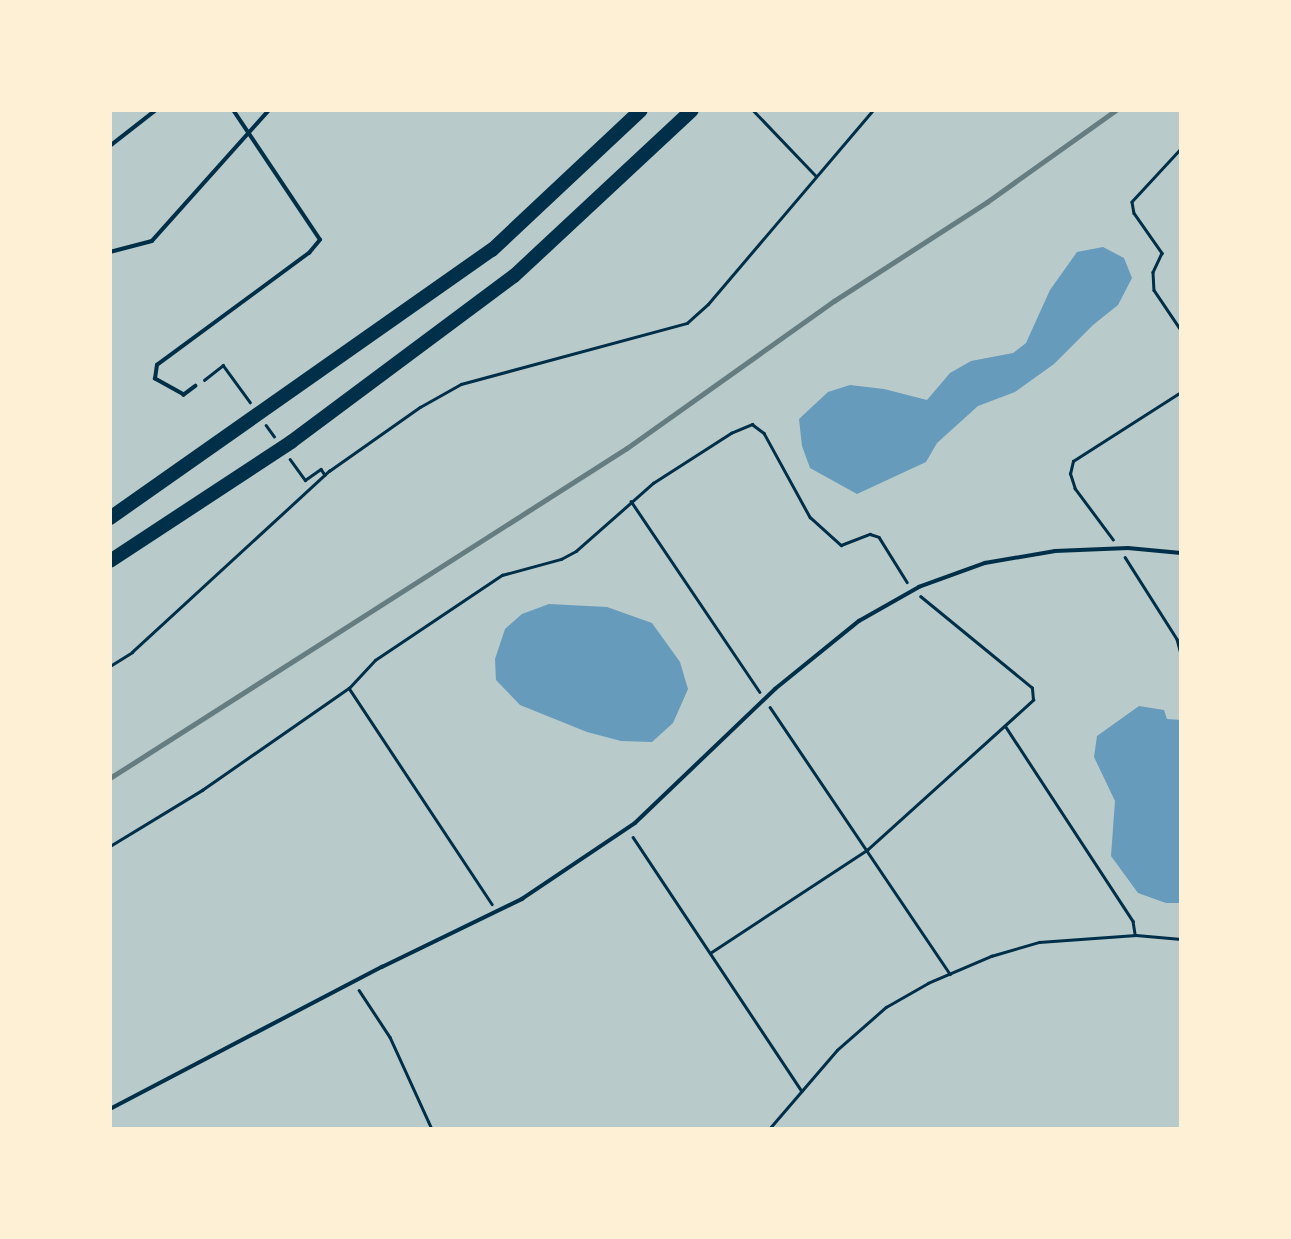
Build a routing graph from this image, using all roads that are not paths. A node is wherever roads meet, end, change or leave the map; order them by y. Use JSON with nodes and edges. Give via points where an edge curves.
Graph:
{"nodes":[{"id":1,"x":156,"y":110,"type":"edge"},
{"id":2,"x":233,"y":110,"type":"edge"},
{"id":3,"x":269,"y":110,"type":"edge"},
{"id":4,"x":641,"y":110,"type":"edge"},
{"id":5,"x":692,"y":110,"type":"edge"},
{"id":6,"x":248,"y":132,"type":"junction"},
{"id":7,"x":110,"y":146,"type":"edge"},
{"id":8,"x":110,"y":252,"type":"edge"},
{"id":9,"x":196,"y":386,"type":"dead end"},
{"id":10,"x":110,"y":518,"type":"edge"},
{"id":11,"x":1181,"y":553,"type":"edge"},
{"id":12,"x":110,"y":561,"type":"edge"},
{"id":13,"x":110,"y":1109,"type":"edge"}],
"edges":[{"from":1,"to":7,"type":"lane"},
{"from":2,"to":6,"type":"lane"},
{"from":3,"to":6,"type":"lane"},
{"from":4,"to":10,"type":"highway","via":[[492,250]]},
{"from":5,"to":12,"type":"highway","via":[[514,276],[291,442]]},
{"from":6,"to":8,"type":"lane","via":[[152,241]]},
{"from":6,"to":9,"type":"lane","via":[[320,240],[309,253],[157,365],[155,379],[174,390],[184,395]]},
{"from":11,"to":13,"type":"lane","via":[[1119,548],[1055,551],[985,563],[912,591],[859,621],[764,699],[627,828],[523,899]]}]}
